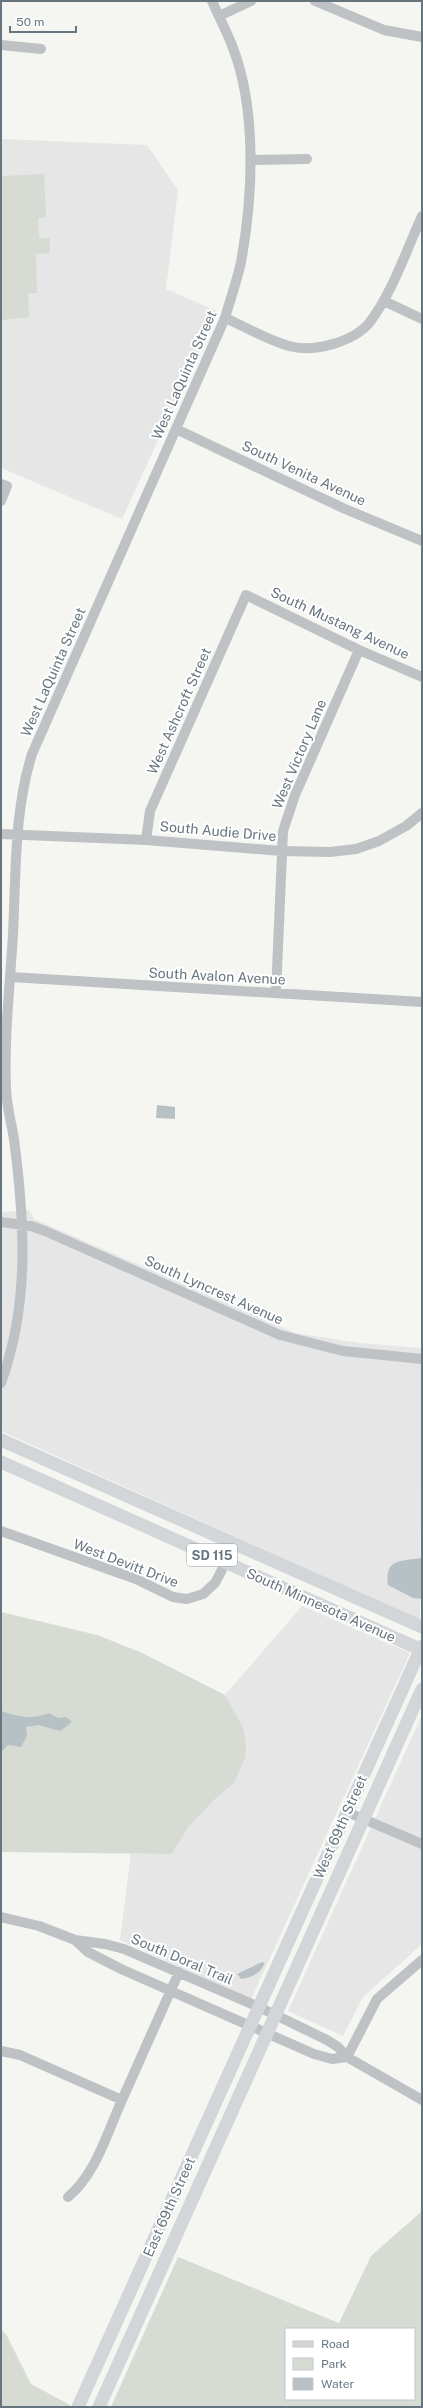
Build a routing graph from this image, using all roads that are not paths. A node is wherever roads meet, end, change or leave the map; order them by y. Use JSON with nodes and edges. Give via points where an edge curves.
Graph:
{"nodes":[{"id":1,"x":212,"y":1,"type":"edge"},
{"id":2,"x":251,"y":1,"type":"edge"},
{"id":3,"x":315,"y":1,"type":"edge"},
{"id":4,"x":219,"y":16,"type":"junction"},
{"id":5,"x":422,"y":38,"type":"edge"},
{"id":6,"x":1,"y":45,"type":"edge"},
{"id":7,"x":42,"y":49,"type":"dead end"},
{"id":8,"x":307,"y":159,"type":"dead end"},
{"id":9,"x":250,"y":160,"type":"junction"},
{"id":10,"x":422,"y":216,"type":"edge"},
{"id":11,"x":384,"y":301,"type":"junction"},
{"id":12,"x":225,"y":318,"type":"junction"},
{"id":13,"x":422,"y":319,"type":"edge"},
{"id":14,"x":176,"y":429,"type":"junction"},
{"id":15,"x":4,"y":485,"type":"edge"},
{"id":16,"x":1,"y":500,"type":"edge"},
{"id":17,"x":422,"y":541,"type":"edge"},
{"id":18,"x":246,"y":595,"type":"joint"},
{"id":19,"x":359,"y":650,"type":"junction"},
{"id":20,"x":422,"y":677,"type":"edge"},
{"id":21,"x":422,"y":813,"type":"edge"},
{"id":22,"x":1,"y":834,"type":"edge"},
{"id":23,"x":18,"y":835,"type":"junction"},
{"id":24,"x":146,"y":840,"type":"junction"},
{"id":25,"x":282,"y":851,"type":"junction"},
{"id":26,"x":11,"y":977,"type":"junction"},
{"id":27,"x":276,"y":993,"type":"junction"},
{"id":28,"x":422,"y":1002,"type":"edge"},
{"id":29,"x":6,"y":1125,"type":"edge"},
{"id":30,"x":1,"y":1222,"type":"edge"},
{"id":31,"x":24,"y":1226,"type":"junction"},
{"id":32,"x":422,"y":1359,"type":"edge"},
{"id":33,"x":1,"y":1383,"type":"edge"},
{"id":34,"x":1,"y":1440,"type":"edge"},
{"id":35,"x":1,"y":1462,"type":"edge"},
{"id":36,"x":1,"y":1531,"type":"edge"},
{"id":37,"x":226,"y":1562,"type":"junction"},
{"id":38,"x":422,"y":1627,"type":"edge"},
{"id":39,"x":421,"y":1649,"type":"edge"},
{"id":40,"x":422,"y":1689,"type":"edge"},
{"id":41,"x":347,"y":1812,"type":"junction"},
{"id":42,"x":363,"y":1819,"type":"junction"},
{"id":43,"x":422,"y":1844,"type":"edge"},
{"id":44,"x":1,"y":1917,"type":"edge"},
{"id":45,"x":75,"y":1940,"type":"junction"},
{"id":46,"x":422,"y":1960,"type":"edge"},
{"id":47,"x":179,"y":1972,"type":"junction"},
{"id":48,"x":170,"y":1991,"type":"junction"},
{"id":49,"x":259,"y":2007,"type":"junction"},
{"id":50,"x":276,"y":2015,"type":"junction"},
{"id":51,"x":250,"y":2026,"type":"junction"},
{"id":52,"x":267,"y":2034,"type":"junction"},
{"id":53,"x":1,"y":2051,"type":"edge"},
{"id":54,"x":347,"y":2057,"type":"junction"},
{"id":55,"x":122,"y":2100,"type":"junction"},
{"id":56,"x":422,"y":2100,"type":"edge"},
{"id":57,"x":68,"y":2197,"type":"dead end"},
{"id":58,"x":78,"y":2407,"type":"edge"},
{"id":59,"x":99,"y":2407,"type":"edge"}],
"edges":[{"from":1,"to":4,"type":"street","name":"West LaQuinta Street"},
{"from":2,"to":4,"type":"street"},
{"from":3,"to":5,"type":"street","via":[[384,30]]},
{"from":4,"to":9,"type":"street","name":"West LaQuinta Street","via":[[234,49],[243,85]]},
{"from":6,"to":7,"type":"street"},
{"from":8,"to":9,"type":"street"},
{"from":9,"to":12,"type":"street","name":"West LaQuinta Street","via":[[248,204],[240,263]]},
{"from":10,"to":11,"type":"street"},
{"from":11,"to":12,"type":"street","via":[[369,324],[349,337],[321,348],[289,346]]},
{"from":11,"to":13,"type":"street"},
{"from":12,"to":14,"type":"street","name":"West LaQuinta Street"},
{"from":14,"to":17,"type":"street","name":"South Venita Avenue","via":[[345,509]]},
{"from":14,"to":23,"type":"street","name":"West LaQuinta Street","via":[[32,754],[23,782]]},
{"from":15,"to":16,"type":"street"},
{"from":18,"to":19,"type":"street","name":"South Mustang Avenue"},
{"from":18,"to":24,"type":"street","name":"West Ashcroft Street","via":[[150,811]]},
{"from":19,"to":20,"type":"street","name":"South Mustang Avenue"},
{"from":19,"to":25,"type":"street","name":"West Victory Lane","via":[[287,816]]},
{"from":21,"to":25,"type":"street","name":"South Audie Drive","via":[[406,826],[379,841],[356,849],[330,852]]},
{"from":22,"to":23,"type":"street","name":"South Audie Drive"},
{"from":23,"to":24,"type":"street","name":"South Audie Drive"},
{"from":23,"to":26,"type":"street","name":"West LaQuinta Street"},
{"from":24,"to":25,"type":"street","name":"South Audie Drive"},
{"from":25,"to":27,"type":"street","name":"West Victory Lane"},
{"from":26,"to":27,"type":"street","name":"South Avalon Avenue"},
{"from":26,"to":29,"type":"street","name":"West LaQuinta Street"},
{"from":27,"to":28,"type":"street","name":"South Avalon Avenue"},
{"from":29,"to":31,"type":"street","name":"West LaQuinta Street"},
{"from":30,"to":31,"type":"street","name":"South Lyncrest Avenue"},
{"from":31,"to":32,"type":"street","name":"South Lyncrest Avenue","via":[[45,1231],[108,1258],[280,1336],[344,1351]]},
{"from":31,"to":33,"type":"street","name":"West LaQuinta Street","via":[[24,1266],[19,1313],[9,1360]]},
{"from":34,"to":38,"type":"main road","name":"South Minnesota Avenue","number":"SD 115"},
{"from":35,"to":37,"type":"main road","name":"South Minnesota Avenue","number":"SD 115"},
{"from":36,"to":37,"type":"street","name":"West Devitt Drive","via":[[136,1579],[173,1597],[187,1599],[203,1594],[215,1583]]},
{"from":37,"to":39,"type":"main road","name":"South Minnesota Avenue","number":"SD 115"},
{"from":39,"to":41,"type":"main road","name":"West 69th Street"},
{"from":40,"to":42,"type":"main road","name":"West 69th Street"},
{"from":41,"to":42,"type":"street"},
{"from":41,"to":49,"type":"main road","name":"West 69th Street"},
{"from":42,"to":43,"type":"street"},
{"from":42,"to":50,"type":"main road","name":"West 69th Street"},
{"from":44,"to":45,"type":"street","name":"South Doral Trail","via":[[39,1926]]},
{"from":45,"to":47,"type":"street","name":"South Doral Trail","via":[[124,1949]]},
{"from":45,"to":48,"type":"street","name":"South Doral Trail","via":[[88,1952]]},
{"from":46,"to":54,"type":"street","via":[[377,1999]]},
{"from":47,"to":48,"type":"street"},
{"from":47,"to":49,"type":"street","name":"South Doral Trail"},
{"from":48,"to":51,"type":"street","name":"South Doral Trail"},
{"from":48,"to":55,"type":"street"},
{"from":49,"to":50,"type":"street","name":"South Doral Trail"},
{"from":49,"to":51,"type":"main road","name":"East 69th Street"},
{"from":50,"to":52,"type":"main road","name":"East 69th Street"},
{"from":50,"to":54,"type":"street","name":"South Doral Trail","via":[[327,2040]]},
{"from":51,"to":52,"type":"street","name":"South Doral Trail"},
{"from":51,"to":58,"type":"main road","name":"East 69th Street"},
{"from":52,"to":54,"type":"street","name":"South Doral Trail","via":[[332,2059]]},
{"from":52,"to":59,"type":"main road","name":"East 69th Street"},
{"from":53,"to":55,"type":"street","via":[[20,2056]]},
{"from":54,"to":56,"type":"street","name":"South Doral Trail"},
{"from":55,"to":57,"type":"street","via":[[90,2170],[80,2187]]}]}
